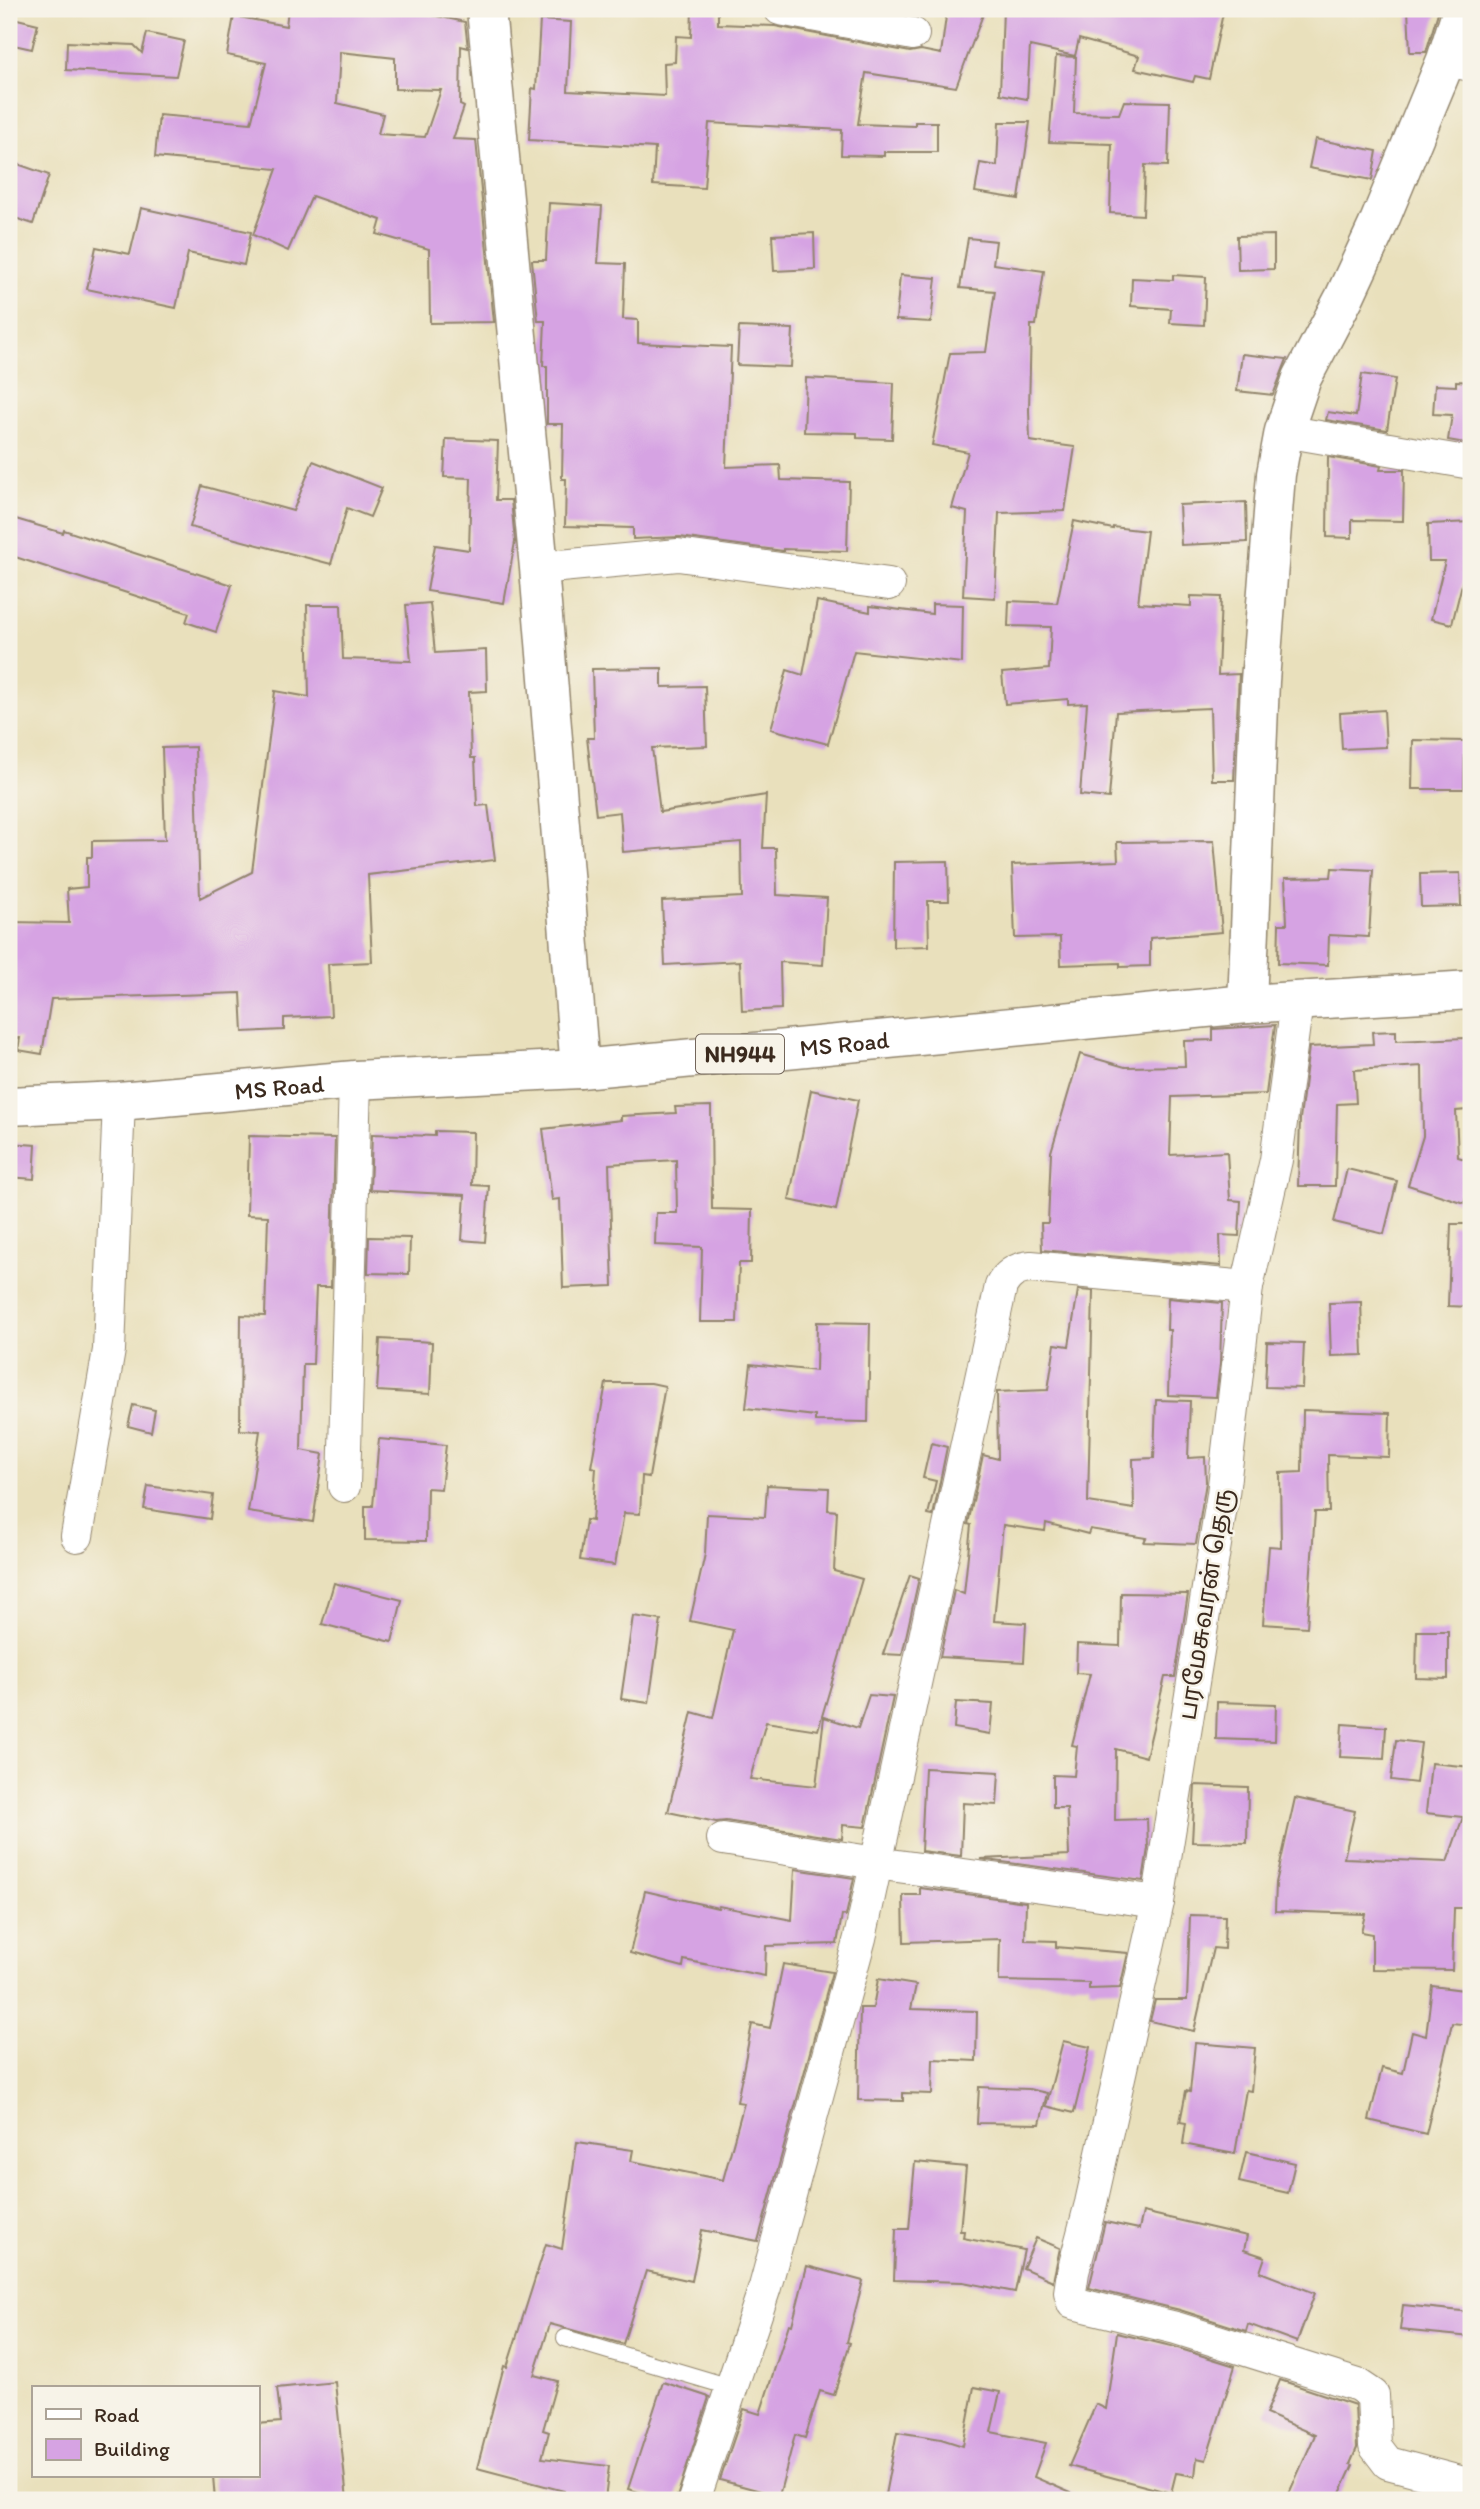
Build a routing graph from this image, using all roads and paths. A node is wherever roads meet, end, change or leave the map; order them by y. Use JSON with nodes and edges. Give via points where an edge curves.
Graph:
{"nodes":[{"id":1,"x":485,"y":9,"type":"edge"},
{"id":2,"x":780,"y":9,"type":"edge"},
{"id":3,"x":1462,"y":9,"type":"edge"},
{"id":4,"x":913,"y":34,"type":"dead end"},
{"id":5,"x":1459,"y":63,"type":"edge"},
{"id":6,"x":1284,"y":431,"type":"junction"},
{"id":7,"x":1471,"y":463,"type":"edge"},
{"id":8,"x":539,"y":568,"type":"junction"},
{"id":9,"x":889,"y":584,"type":"dead end"},
{"id":10,"x":1471,"y":990,"type":"edge"},
{"id":11,"x":1297,"y":1002,"type":"junction"},
{"id":12,"x":1248,"y":1004,"type":"junction"},
{"id":13,"x":580,"y":1069,"type":"junction"},
{"id":14,"x":355,"y":1080,"type":"junction"},
{"id":15,"x":118,"y":1101,"type":"junction"},
{"id":16,"x":9,"y":1106,"type":"edge"},
{"id":17,"x":1247,"y":1287,"type":"junction"},
{"id":18,"x":344,"y":1486,"type":"dead end"},
{"id":19,"x":77,"y":1536,"type":"dead end"},
{"id":20,"x":723,"y":1839,"type":"dead end"},
{"id":21,"x":876,"y":1863,"type":"junction"},
{"id":22,"x":1158,"y":1902,"type":"junction"},
{"id":23,"x":565,"y":2338,"type":"dead end"},
{"id":24,"x":730,"y":2387,"type":"junction"},
{"id":25,"x":1454,"y":2488,"type":"edge"},
{"id":26,"x":704,"y":2498,"type":"edge"}],
"edges":[{"from":1,"to":8,"type":"main road"},
{"from":2,"to":4,"type":"street"},
{"from":3,"to":5,"type":"main road"},
{"from":5,"to":6,"type":"main road","via":[[1301,378]]},
{"from":6,"to":7,"type":"street"},
{"from":6,"to":12,"type":"main road","via":[[1276,474],[1260,681]]},
{"from":8,"to":9,"type":"street","via":[[678,555]]},
{"from":8,"to":13,"type":"main road"},
{"from":10,"to":11,"type":"main road","name":"MS Road","number":"NH944"},
{"from":11,"to":12,"type":"main road","name":"MS Road","number":"NH944"},
{"from":11,"to":17,"type":"street","name":"பரமேசுவரன் தெரு","via":[[1276,1160]]},
{"from":12,"to":13,"type":"main road","name":"MS Road","number":"NH944"},
{"from":13,"to":14,"type":"main road","name":"MS Road","number":"NH944"},
{"from":14,"to":15,"type":"main road","name":"MS Road","number":"NH944"},
{"from":14,"to":18,"type":"street"},
{"from":15,"to":16,"type":"main road","name":"MS Road","number":"NH944"},
{"from":15,"to":19,"type":"street","via":[[109,1350]]},
{"from":17,"to":21,"type":"street","via":[[1031,1267],[1005,1278]]},
{"from":17,"to":22,"type":"street","name":"பரமேசுவரன் தெரு","via":[[1223,1494]]},
{"from":20,"to":21,"type":"street"},
{"from":21,"to":22,"type":"street"},
{"from":21,"to":24,"type":"street","via":[[860,1938],[765,2287]]},
{"from":22,"to":25,"type":"street","name":"பரமேசுவரன் தெரு","via":[[1073,2272],[1073,2303],[1176,2328],[1358,2385],[1373,2395],[1375,2446],[1388,2463]]},
{"from":23,"to":24,"type":"lane"},
{"from":24,"to":26,"type":"street"}]}
